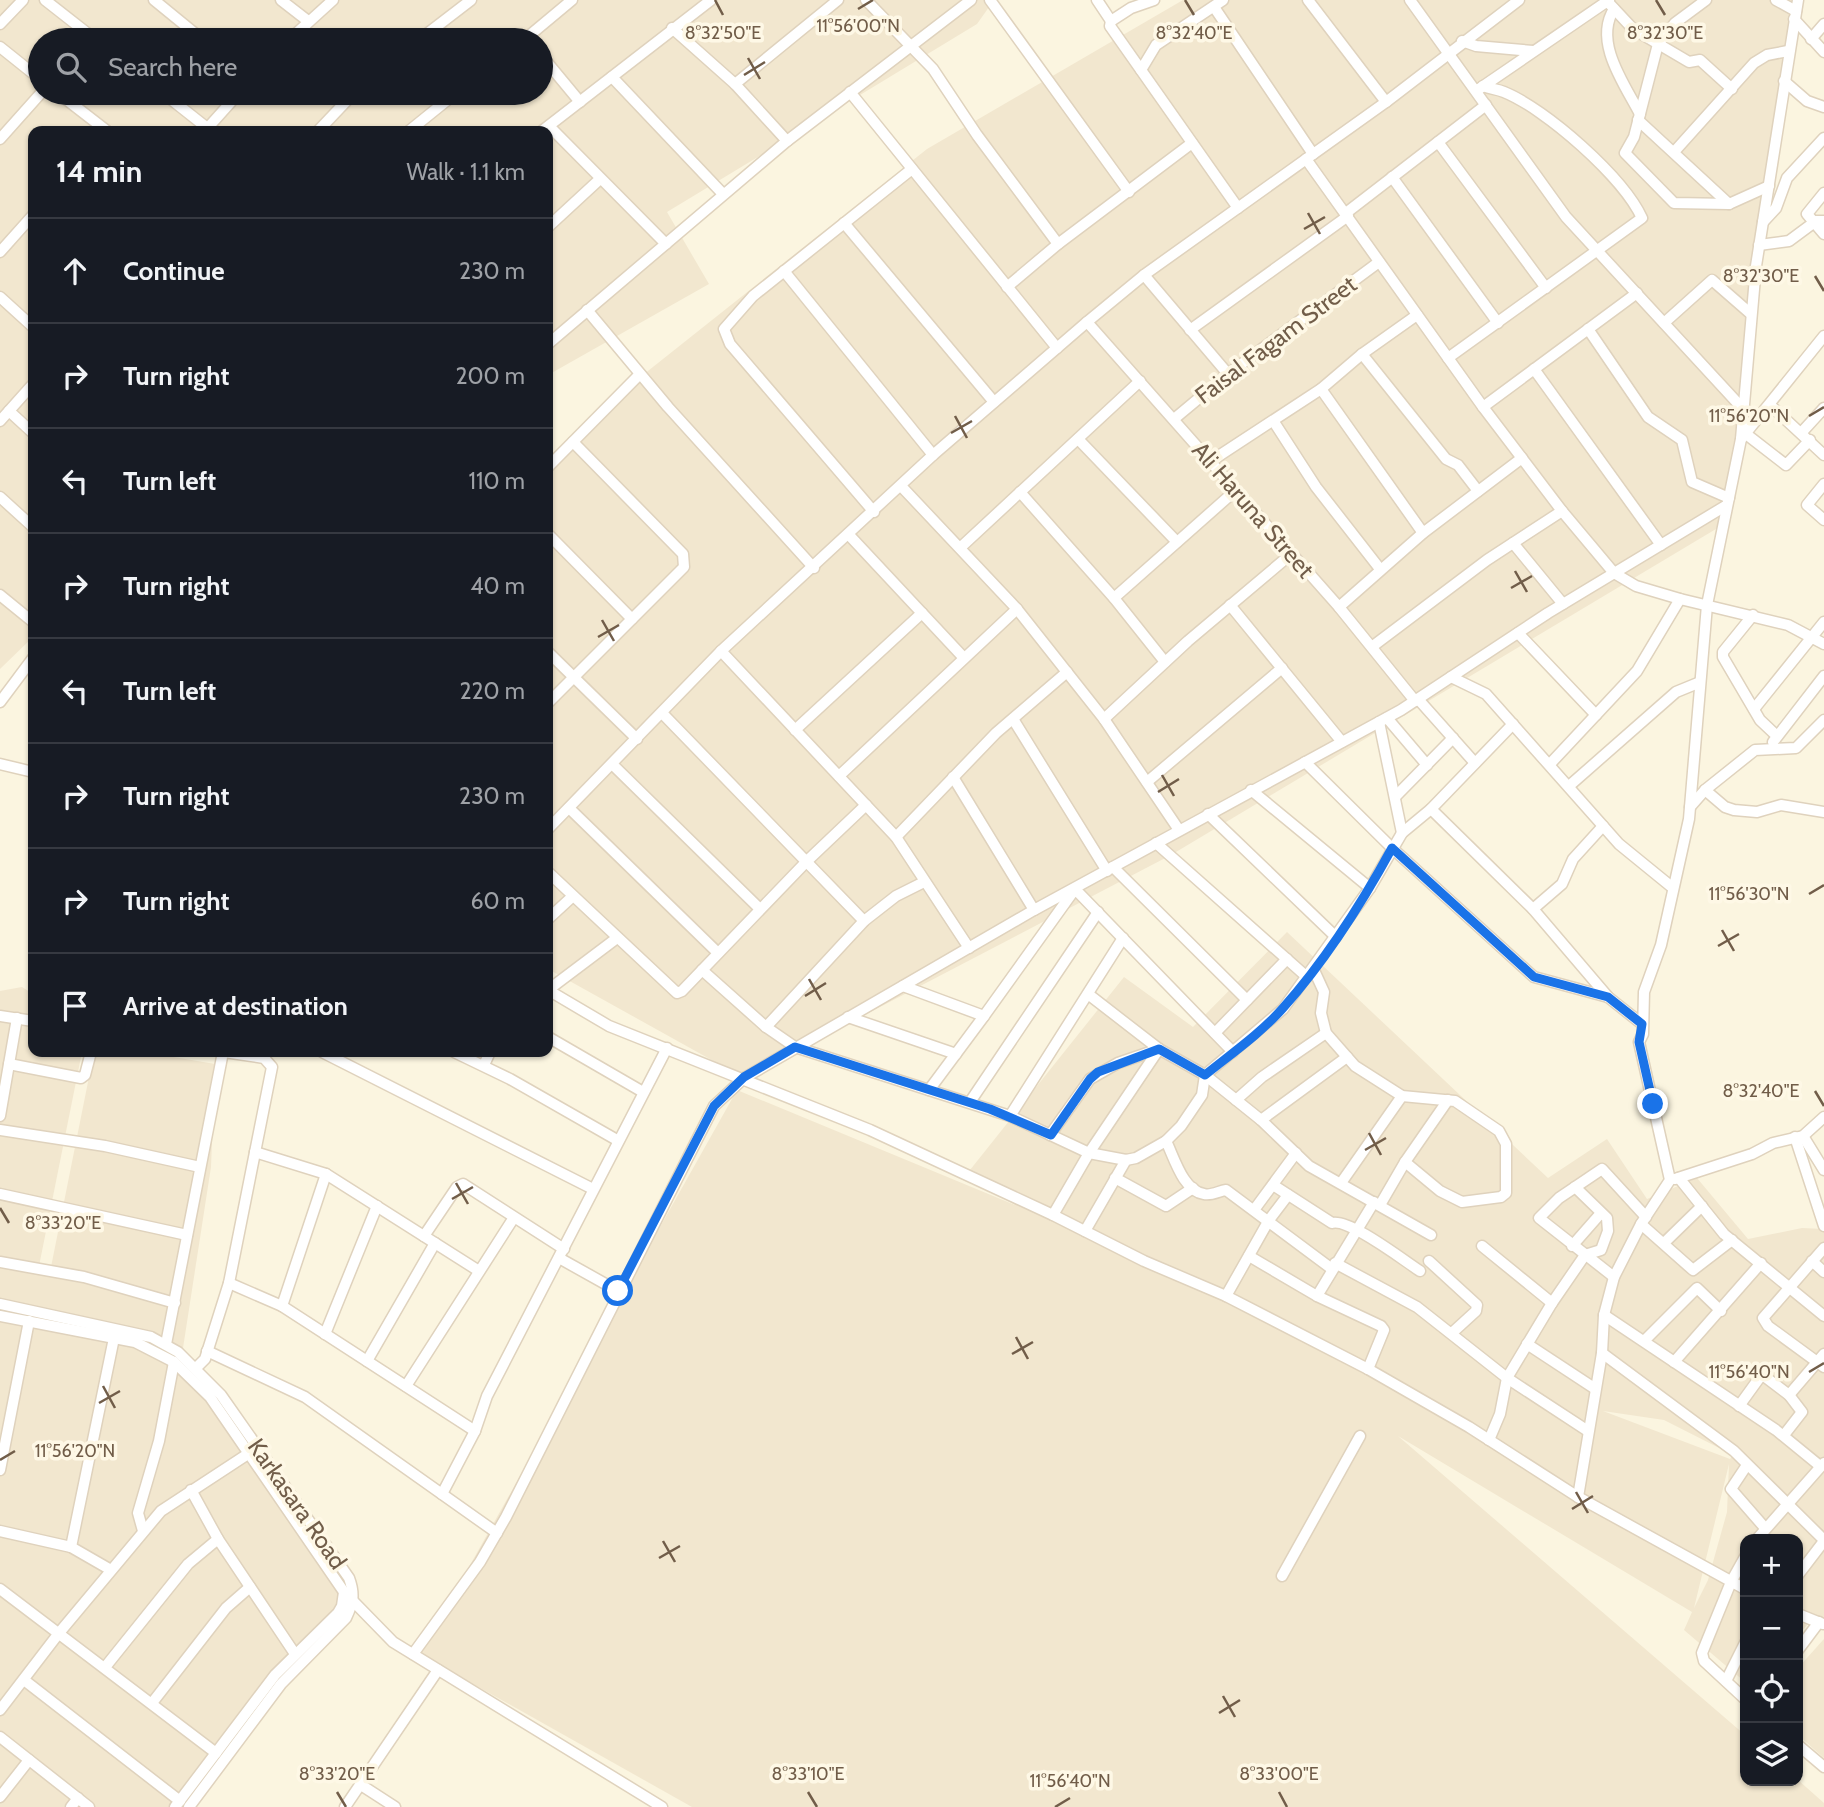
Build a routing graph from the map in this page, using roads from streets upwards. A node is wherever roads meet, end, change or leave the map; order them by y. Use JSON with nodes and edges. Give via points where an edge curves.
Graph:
{"nodes":[{"id":1,"x":23,"y":0,"type":"edge"},
{"id":2,"x":45,"y":0,"type":"edge"},
{"id":3,"x":154,"y":0,"type":"edge"},
{"id":4,"x":281,"y":0,"type":"edge"},
{"id":5,"x":333,"y":0,"type":"edge"},
{"id":6,"x":471,"y":0,"type":"edge"},
{"id":7,"x":572,"y":0,"type":"edge"},
{"id":8,"x":711,"y":0,"type":"edge"},
{"id":9,"x":838,"y":0,"type":"edge"},
{"id":10,"x":866,"y":0,"type":"edge"},
{"id":11,"x":971,"y":0,"type":"edge"},
{"id":12,"x":990,"y":0,"type":"edge"},
{"id":13,"x":1097,"y":0,"type":"edge"},
{"id":14,"x":1154,"y":0,"type":"edge"},
{"id":15,"x":1308,"y":0,"type":"edge"},
{"id":16,"x":1519,"y":0,"type":"edge"},
{"id":17,"x":1706,"y":0,"type":"edge"},
{"id":18,"x":1776,"y":0,"type":"edge"},
{"id":19,"x":1415,"y":2,"type":"edge"},
{"id":20,"x":1218,"y":3,"type":"edge"},
{"id":21,"x":1609,"y":3,"type":"edge"},
{"id":22,"x":1796,"y":10,"type":"edge"},
{"id":23,"x":308,"y":21,"type":"junction"},
{"id":24,"x":1111,"y":21,"type":"junction"},
{"id":25,"x":0,"y":24,"type":"edge"},
{"id":26,"x":1824,"y":24,"type":"edge"},
{"id":27,"x":81,"y":28,"type":"edge"},
{"id":28,"x":188,"y":28,"type":"edge"},
{"id":29,"x":301,"y":28,"type":"edge"},
{"id":30,"x":435,"y":28,"type":"edge"},
{"id":31,"x":540,"y":28,"type":"edge"},
{"id":32,"x":672,"y":28,"type":"junction"},
{"id":33,"x":1811,"y":39,"type":"junction"},
{"id":34,"x":1462,"y":41,"type":"junction"},
{"id":35,"x":1658,"y":44,"type":"junction"},
{"id":36,"x":911,"y":45,"type":"junction"},
{"id":37,"x":0,"y":47,"type":"edge"},
{"id":38,"x":1533,"y":51,"type":"junction"},
{"id":39,"x":1788,"y":51,"type":"junction"},
{"id":40,"x":1448,"y":52,"type":"junction"},
{"id":41,"x":1824,"y":52,"type":"edge"},
{"id":42,"x":28,"y":69,"type":"edge"},
{"id":43,"x":553,"y":69,"type":"edge"},
{"id":44,"x":1141,"y":70,"type":"junction"},
{"id":45,"x":612,"y":77,"type":"junction"},
{"id":46,"x":1784,"y":81,"type":"junction"},
{"id":47,"x":735,"y":84,"type":"junction"},
{"id":48,"x":1479,"y":89,"type":"junction"},
{"id":49,"x":1732,"y":89,"type":"junction"},
{"id":50,"x":850,"y":92,"type":"junction"},
{"id":51,"x":580,"y":102,"type":"junction"},
{"id":52,"x":1386,"y":102,"type":"junction"},
{"id":53,"x":30,"y":105,"type":"edge"},
{"id":54,"x":73,"y":105,"type":"edge"},
{"id":55,"x":178,"y":105,"type":"edge"},
{"id":56,"x":229,"y":105,"type":"edge"},
{"id":57,"x":343,"y":105,"type":"edge"},
{"id":58,"x":441,"y":105,"type":"edge"},
{"id":59,"x":1486,"y":105,"type":"junction"},
{"id":60,"x":1824,"y":107,"type":"edge"},
{"id":61,"x":1639,"y":117,"type":"junction"},
{"id":62,"x":101,"y":126,"type":"edge"},
{"id":63,"x":203,"y":126,"type":"edge"},
{"id":64,"x":211,"y":126,"type":"edge"},
{"id":65,"x":323,"y":126,"type":"edge"},
{"id":66,"x":415,"y":126,"type":"edge"},
{"id":67,"x":548,"y":126,"type":"edge"},
{"id":68,"x":553,"y":135,"type":"edge"},
{"id":69,"x":1824,"y":138,"type":"edge"},
{"id":70,"x":0,"y":139,"type":"edge"},
{"id":71,"x":787,"y":141,"type":"junction"},
{"id":72,"x":1438,"y":142,"type":"junction"},
{"id":73,"x":1192,"y":143,"type":"junction"},
{"id":74,"x":1674,"y":152,"type":"junction"},
{"id":75,"x":1309,"y":156,"type":"junction"},
{"id":76,"x":912,"y":169,"type":"junction"},
{"id":77,"x":1392,"y":177,"type":"junction"},
{"id":78,"x":600,"y":179,"type":"junction"},
{"id":79,"x":1769,"y":186,"type":"junction"},
{"id":80,"x":1129,"y":192,"type":"junction"},
{"id":81,"x":1824,"y":193,"type":"edge"},
{"id":82,"x":723,"y":194,"type":"junction"},
{"id":83,"x":1729,"y":204,"type":"junction"},
{"id":84,"x":1238,"y":208,"type":"junction"},
{"id":85,"x":1347,"y":214,"type":"junction"},
{"id":86,"x":28,"y":221,"type":"edge"},
{"id":87,"x":1824,"y":221,"type":"edge"},
{"id":88,"x":553,"y":222,"type":"edge"},
{"id":89,"x":1763,"y":222,"type":"junction"},
{"id":90,"x":845,"y":223,"type":"junction"},
{"id":91,"x":1812,"y":223,"type":"junction"},
{"id":92,"x":1824,"y":234,"type":"edge"},
{"id":93,"x":666,"y":244,"type":"junction"},
{"id":94,"x":1058,"y":244,"type":"junction"},
{"id":95,"x":1759,"y":245,"type":"junction"},
{"id":96,"x":0,"y":252,"type":"edge"},
{"id":97,"x":1597,"y":252,"type":"junction"},
{"id":98,"x":1379,"y":262,"type":"junction"},
{"id":99,"x":783,"y":271,"type":"junction"},
{"id":100,"x":1144,"y":275,"type":"junction"},
{"id":101,"x":1007,"y":287,"type":"junction"},
{"id":102,"x":1546,"y":288,"type":"junction"},
{"id":103,"x":1637,"y":293,"type":"junction"},
{"id":104,"x":2,"y":304,"type":"edge"},
{"id":105,"x":587,"y":310,"type":"junction"},
{"id":106,"x":1751,"y":314,"type":"junction"},
{"id":107,"x":1417,"y":315,"type":"junction"},
{"id":108,"x":28,"y":320,"type":"edge"},
{"id":109,"x":1087,"y":322,"type":"junction"},
{"id":110,"x":1497,"y":323,"type":"junction"},
{"id":111,"x":1664,"y":323,"type":"junction"},
{"id":112,"x":1190,"y":330,"type":"junction"},
{"id":113,"x":1588,"y":330,"type":"junction"},
{"id":114,"x":1824,"y":336,"type":"edge"},
{"id":115,"x":553,"y":340,"type":"edge"},
{"id":116,"x":1057,"y":348,"type":"junction"},
{"id":117,"x":1362,"y":354,"type":"junction"},
{"id":118,"x":1448,"y":358,"type":"junction"},
{"id":119,"x":1534,"y":369,"type":"junction"},
{"id":120,"x":1228,"y":373,"type":"junction"},
{"id":121,"x":640,"y":374,"type":"junction"},
{"id":122,"x":1140,"y":381,"type":"junction"},
{"id":123,"x":28,"y":389,"type":"edge"},
{"id":124,"x":1321,"y":389,"type":"junction"},
{"id":125,"x":994,"y":402,"type":"junction"},
{"id":126,"x":1770,"y":405,"type":"junction"},
{"id":127,"x":1483,"y":407,"type":"junction"},
{"id":128,"x":1824,"y":408,"type":"edge"},
{"id":129,"x":1744,"y":410,"type":"junction"},
{"id":130,"x":9,"y":411,"type":"junction"},
{"id":131,"x":1174,"y":419,"type":"junction"},
{"id":132,"x":0,"y":421,"type":"edge"},
{"id":133,"x":1273,"y":422,"type":"junction"},
{"id":134,"x":28,"y":428,"type":"edge"},
{"id":135,"x":1801,"y":432,"type":"junction"},
{"id":136,"x":1744,"y":436,"type":"junction"},
{"id":137,"x":1078,"y":439,"type":"junction"},
{"id":138,"x":1810,"y":440,"type":"junction"},
{"id":139,"x":573,"y":442,"type":"junction"},
{"id":140,"x":933,"y":455,"type":"junction"},
{"id":141,"x":1824,"y":455,"type":"edge"},
{"id":142,"x":1522,"y":458,"type":"junction"},
{"id":143,"x":1211,"y":461,"type":"junction"},
{"id":144,"x":553,"y":462,"type":"edge"},
{"id":145,"x":1824,"y":484,"type":"edge"},
{"id":146,"x":901,"y":486,"type":"junction"},
{"id":147,"x":1236,"y":490,"type":"junction"},
{"id":148,"x":1478,"y":491,"type":"junction"},
{"id":149,"x":1020,"y":492,"type":"junction"},
{"id":150,"x":0,"y":498,"type":"edge"},
{"id":151,"x":1728,"y":502,"type":"junction"},
{"id":152,"x":1562,"y":511,"type":"junction"},
{"id":153,"x":874,"y":512,"type":"junction"},
{"id":154,"x":1824,"y":519,"type":"edge"},
{"id":155,"x":28,"y":523,"type":"edge"},
{"id":156,"x":1423,"y":533,"type":"junction"},
{"id":157,"x":849,"y":535,"type":"junction"},
{"id":158,"x":553,"y":539,"type":"edge"},
{"id":159,"x":1177,"y":542,"type":"junction"},
{"id":160,"x":1513,"y":543,"type":"junction"},
{"id":161,"x":1661,"y":545,"type":"junction"},
{"id":162,"x":961,"y":547,"type":"junction"},
{"id":163,"x":1290,"y":555,"type":"junction"},
{"id":164,"x":814,"y":568,"type":"junction"},
{"id":165,"x":1380,"y":569,"type":"junction"},
{"id":166,"x":1614,"y":573,"type":"junction"},
{"id":167,"x":0,"y":595,"type":"edge"},
{"id":168,"x":1114,"y":597,"type":"junction"},
{"id":169,"x":1680,"y":599,"type":"junction"},
{"id":170,"x":1563,"y":604,"type":"junction"},
{"id":171,"x":1230,"y":605,"type":"junction"},
{"id":172,"x":1707,"y":605,"type":"junction"},
{"id":173,"x":1339,"y":607,"type":"junction"},
{"id":174,"x":1017,"y":609,"type":"junction"},
{"id":175,"x":922,"y":613,"type":"junction"},
{"id":176,"x":1753,"y":615,"type":"junction"},
{"id":177,"x":28,"y":618,"type":"edge"},
{"id":178,"x":632,"y":619,"type":"junction"},
{"id":179,"x":1824,"y":622,"type":"edge"},
{"id":180,"x":1518,"y":633,"type":"junction"},
{"id":181,"x":1820,"y":639,"type":"edge"},
{"id":182,"x":1373,"y":646,"type":"junction"},
{"id":183,"x":721,"y":651,"type":"junction"},
{"id":184,"x":553,"y":657,"type":"edge"},
{"id":185,"x":964,"y":659,"type":"junction"},
{"id":186,"x":1165,"y":662,"type":"junction"},
{"id":187,"x":28,"y":664,"type":"edge"},
{"id":188,"x":1282,"y":668,"type":"junction"},
{"id":189,"x":1067,"y":671,"type":"junction"},
{"id":190,"x":1824,"y":676,"type":"edge"},
{"id":191,"x":574,"y":677,"type":"junction"},
{"id":192,"x":1451,"y":677,"type":"junction"},
{"id":193,"x":1698,"y":683,"type":"junction"},
{"id":194,"x":553,"y":698,"type":"edge"},
{"id":195,"x":1417,"y":700,"type":"junction"},
{"id":196,"x":0,"y":702,"type":"edge"},
{"id":197,"x":1754,"y":709,"type":"junction"},
{"id":198,"x":662,"y":713,"type":"junction"},
{"id":199,"x":1596,"y":715,"type":"junction"},
{"id":200,"x":1013,"y":719,"type":"junction"},
{"id":201,"x":1104,"y":719,"type":"junction"},
{"id":202,"x":1383,"y":720,"type":"junction"},
{"id":203,"x":1824,"y":720,"type":"edge"},
{"id":204,"x":1513,"y":724,"type":"junction"},
{"id":205,"x":795,"y":730,"type":"junction"},
{"id":206,"x":1777,"y":736,"type":"junction"},
{"id":207,"x":1453,"y":738,"type":"junction"},
{"id":208,"x":637,"y":739,"type":"junction"},
{"id":209,"x":1342,"y":742,"type":"junction"},
{"id":210,"x":1769,"y":748,"type":"junction"},
{"id":211,"x":1305,"y":762,"type":"junction"},
{"id":212,"x":0,"y":764,"type":"edge"},
{"id":213,"x":1475,"y":764,"type":"junction"},
{"id":214,"x":1550,"y":764,"type":"junction"},
{"id":215,"x":613,"y":765,"type":"junction"},
{"id":216,"x":1427,"y":765,"type":"junction"},
{"id":217,"x":28,"y":771,"type":"edge"},
{"id":218,"x":839,"y":776,"type":"junction"},
{"id":219,"x":953,"y":776,"type":"junction"},
{"id":220,"x":1147,"y":782,"type":"junction"},
{"id":221,"x":1569,"y":786,"type":"junction"},
{"id":222,"x":1251,"y":790,"type":"junction"},
{"id":223,"x":1704,"y":790,"type":"junction"},
{"id":224,"x":1395,"y":797,"type":"junction"},
{"id":225,"x":866,"y":805,"type":"junction"},
{"id":226,"x":1690,"y":807,"type":"junction"},
{"id":227,"x":569,"y":808,"type":"junction"},
{"id":228,"x":1431,"y":809,"type":"junction"},
{"id":229,"x":1824,"y":812,"type":"edge"},
{"id":230,"x":1208,"y":814,"type":"junction"},
{"id":231,"x":553,"y":824,"type":"edge"},
{"id":232,"x":1603,"y":826,"type":"junction"},
{"id":233,"x":1179,"y":830,"type":"junction"},
{"id":234,"x":1402,"y":833,"type":"junction"},
{"id":235,"x":896,"y":836,"type":"junction"},
{"id":236,"x":1156,"y":843,"type":"junction"},
{"id":237,"x":1392,"y":848,"type":"junction"},
{"id":238,"x":807,"y":861,"type":"junction"},
{"id":239,"x":1110,"y":869,"type":"junction"},
{"id":240,"x":553,"y":877,"type":"edge"},
{"id":241,"x":924,"y":882,"type":"junction"},
{"id":242,"x":1370,"y":888,"type":"junction"},
{"id":243,"x":1673,"y":888,"type":"junction"},
{"id":244,"x":1075,"y":889,"type":"junction"},
{"id":245,"x":573,"y":896,"type":"junction"},
{"id":246,"x":760,"y":909,"type":"junction"},
{"id":247,"x":1533,"y":909,"type":"junction"},
{"id":248,"x":1034,"y":910,"type":"junction"},
{"id":249,"x":1098,"y":912,"type":"junction"},
{"id":250,"x":553,"y":914,"type":"edge"},
{"id":251,"x":864,"y":921,"type":"junction"},
{"id":252,"x":1336,"y":937,"type":"junction"},
{"id":253,"x":617,"y":938,"type":"junction"},
{"id":254,"x":1124,"y":939,"type":"junction"},
{"id":255,"x":969,"y":948,"type":"junction"},
{"id":256,"x":718,"y":953,"type":"junction"},
{"id":257,"x":1287,"y":959,"type":"junction"},
{"id":258,"x":702,"y":970,"type":"junction"},
{"id":259,"x":1310,"y":972,"type":"junction"},
{"id":260,"x":553,"y":986,"type":"edge"},
{"id":261,"x":903,"y":986,"type":"junction"},
{"id":262,"x":553,"y":993,"type":"edge"},
{"id":263,"x":1087,"y":994,"type":"junction"},
{"id":264,"x":1608,"y":997,"type":"junction"},
{"id":265,"x":1247,"y":1000,"type":"junction"},
{"id":266,"x":0,"y":1016,"type":"edge"},
{"id":267,"x":984,"y":1016,"type":"junction"},
{"id":268,"x":848,"y":1017,"type":"junction"},
{"id":269,"x":17,"y":1018,"type":"junction"},
{"id":270,"x":28,"y":1020,"type":"edge"},
{"id":271,"x":766,"y":1027,"type":"junction"},
{"id":272,"x":1214,"y":1033,"type":"junction"},
{"id":273,"x":1326,"y":1033,"type":"junction"},
{"id":274,"x":1641,"y":1033,"type":"junction"},
{"id":275,"x":553,"y":1040,"type":"edge"},
{"id":276,"x":795,"y":1047,"type":"junction"},
{"id":277,"x":667,"y":1048,"type":"junction"},
{"id":278,"x":1159,"y":1049,"type":"junction"},
{"id":279,"x":1233,"y":1052,"type":"junction"},
{"id":280,"x":956,"y":1054,"type":"junction"},
{"id":281,"x":90,"y":1057,"type":"edge"},
{"id":282,"x":223,"y":1057,"type":"edge"},
{"id":283,"x":265,"y":1057,"type":"edge"},
{"id":284,"x":336,"y":1057,"type":"edge"},
{"id":285,"x":466,"y":1057,"type":"edge"},
{"id":286,"x":487,"y":1057,"type":"edge"},
{"id":287,"x":1347,"y":1057,"type":"junction"},
{"id":288,"x":9,"y":1064,"type":"junction"},
{"id":289,"x":484,"y":1065,"type":"junction"},
{"id":290,"x":1205,"y":1075,"type":"junction"},
{"id":291,"x":744,"y":1077,"type":"junction"},
{"id":292,"x":929,"y":1090,"type":"junction"},
{"id":293,"x":643,"y":1092,"type":"junction"},
{"id":294,"x":1402,"y":1096,"type":"junction"},
{"id":295,"x":1236,"y":1100,"type":"junction"},
{"id":296,"x":1448,"y":1100,"type":"junction"},
{"id":297,"x":970,"y":1102,"type":"junction"},
{"id":298,"x":0,"y":1116,"type":"edge"},
{"id":299,"x":1010,"y":1116,"type":"junction"},
{"id":300,"x":1824,"y":1117,"type":"edge"},
{"id":301,"x":1261,"y":1120,"type":"junction"},
{"id":302,"x":1819,"y":1126,"type":"edge"},
{"id":303,"x":0,"y":1130,"type":"edge"},
{"id":304,"x":1051,"y":1135,"type":"junction"},
{"id":305,"x":1799,"y":1137,"type":"junction"},
{"id":306,"x":617,"y":1140,"type":"junction"},
{"id":307,"x":1166,"y":1141,"type":"junction"},
{"id":308,"x":255,"y":1152,"type":"junction"},
{"id":309,"x":1089,"y":1153,"type":"junction"},
{"id":310,"x":1296,"y":1153,"type":"junction"},
{"id":311,"x":1126,"y":1160,"type":"junction"},
{"id":312,"x":1405,"y":1161,"type":"junction"},
{"id":313,"x":200,"y":1167,"type":"junction"},
{"id":314,"x":1824,"y":1170,"type":"edge"},
{"id":315,"x":326,"y":1174,"type":"junction"},
{"id":316,"x":1115,"y":1178,"type":"junction"},
{"id":317,"x":1675,"y":1179,"type":"junction"},
{"id":318,"x":1341,"y":1183,"type":"junction"},
{"id":319,"x":1273,"y":1185,"type":"junction"},
{"id":320,"x":1575,"y":1187,"type":"junction"},
{"id":321,"x":1193,"y":1188,"type":"junction"},
{"id":322,"x":593,"y":1189,"type":"junction"},
{"id":323,"x":0,"y":1194,"type":"edge"},
{"id":324,"x":1288,"y":1195,"type":"junction"},
{"id":325,"x":1377,"y":1203,"type":"junction"},
{"id":326,"x":377,"y":1206,"type":"junction"},
{"id":327,"x":1702,"y":1206,"type":"junction"},
{"id":328,"x":1254,"y":1210,"type":"junction"},
{"id":329,"x":1601,"y":1213,"type":"junction"},
{"id":330,"x":1053,"y":1214,"type":"junction"},
{"id":331,"x":513,"y":1219,"type":"junction"},
{"id":332,"x":1269,"y":1220,"type":"junction"},
{"id":333,"x":1643,"y":1221,"type":"junction"},
{"id":334,"x":1824,"y":1226,"type":"edge"},
{"id":335,"x":1356,"y":1229,"type":"junction"},
{"id":336,"x":1084,"y":1231,"type":"junction"},
{"id":337,"x":187,"y":1235,"type":"junction"},
{"id":338,"x":1431,"y":1235,"type":"dead end"},
{"id":339,"x":424,"y":1236,"type":"junction"},
{"id":340,"x":1732,"y":1240,"type":"junction"},
{"id":341,"x":435,"y":1243,"type":"junction"},
{"id":342,"x":1664,"y":1243,"type":"junction"},
{"id":343,"x":1482,"y":1246,"type":"dead end"},
{"id":344,"x":1572,"y":1246,"type":"junction"},
{"id":345,"x":1824,"y":1248,"type":"edge"},
{"id":346,"x":561,"y":1254,"type":"junction"},
{"id":347,"x":1585,"y":1255,"type":"junction"},
{"id":348,"x":1249,"y":1256,"type":"junction"},
{"id":349,"x":1429,"y":1261,"type":"dead end"},
{"id":350,"x":1812,"y":1261,"type":"junction"},
{"id":351,"x":0,"y":1262,"type":"edge"},
{"id":352,"x":1761,"y":1263,"type":"junction"},
{"id":353,"x":1334,"y":1266,"type":"junction"},
{"id":354,"x":479,"y":1271,"type":"junction"},
{"id":355,"x":1420,"y":1271,"type":"dead end"},
{"id":356,"x":1824,"y":1272,"type":"edge"},
{"id":357,"x":1614,"y":1277,"type":"junction"},
{"id":358,"x":229,"y":1283,"type":"junction"},
{"id":359,"x":1789,"y":1287,"type":"junction"},
{"id":360,"x":618,"y":1291,"type":"junction"},
{"id":361,"x":1317,"y":1296,"type":"junction"},
{"id":362,"x":1226,"y":1297,"type":"junction"},
{"id":363,"x":175,"y":1303,"type":"junction"},
{"id":364,"x":1552,"y":1303,"type":"junction"},
{"id":365,"x":0,"y":1304,"type":"edge"},
{"id":366,"x":282,"y":1306,"type":"junction"},
{"id":367,"x":1721,"y":1311,"type":"junction"},
{"id":368,"x":1604,"y":1315,"type":"junction"},
{"id":369,"x":0,"y":1316,"type":"edge"},
{"id":370,"x":1824,"y":1316,"type":"edge"},
{"id":371,"x":29,"y":1321,"type":"junction"},
{"id":372,"x":1453,"y":1332,"type":"junction"},
{"id":373,"x":325,"y":1334,"type":"junction"},
{"id":374,"x":114,"y":1338,"type":"junction"},
{"id":375,"x":1644,"y":1341,"type":"junction"},
{"id":376,"x":166,"y":1344,"type":"junction"},
{"id":377,"x":1527,"y":1344,"type":"junction"},
{"id":378,"x":207,"y":1350,"type":"junction"},
{"id":379,"x":1602,"y":1353,"type":"junction"},
{"id":380,"x":367,"y":1361,"type":"junction"},
{"id":381,"x":1822,"y":1361,"type":"edge"},
{"id":382,"x":174,"y":1362,"type":"junction"},
{"id":383,"x":1674,"y":1362,"type":"junction"},
{"id":384,"x":197,"y":1367,"type":"junction"},
{"id":385,"x":1368,"y":1369,"type":"junction"},
{"id":386,"x":1507,"y":1378,"type":"junction"},
{"id":387,"x":406,"y":1386,"type":"junction"},
{"id":388,"x":1594,"y":1388,"type":"junction"},
{"id":389,"x":1789,"y":1395,"type":"junction"},
{"id":390,"x":1739,"y":1406,"type":"junction"},
{"id":391,"x":475,"y":1431,"type":"junction"},
{"id":392,"x":1588,"y":1431,"type":"junction"},
{"id":393,"x":1783,"y":1435,"type":"junction"},
{"id":394,"x":1360,"y":1436,"type":"dead end"},
{"id":395,"x":1489,"y":1440,"type":"junction"},
{"id":396,"x":253,"y":1450,"type":"junction"},
{"id":397,"x":1822,"y":1464,"type":"edge"},
{"id":398,"x":1747,"y":1465,"type":"junction"},
{"id":399,"x":0,"y":1470,"type":"edge"},
{"id":400,"x":191,"y":1490,"type":"junction"},
{"id":401,"x":442,"y":1494,"type":"junction"},
{"id":402,"x":1578,"y":1497,"type":"junction"},
{"id":403,"x":1788,"y":1502,"type":"junction"},
{"id":404,"x":1765,"y":1528,"type":"junction"},
{"id":405,"x":0,"y":1531,"type":"edge"},
{"id":406,"x":142,"y":1531,"type":"junction"},
{"id":407,"x":497,"y":1533,"type":"junction"},
{"id":408,"x":1761,"y":1534,"type":"edge"},
{"id":409,"x":218,"y":1539,"type":"junction"},
{"id":410,"x":1824,"y":1540,"type":"edge"},
{"id":411,"x":71,"y":1547,"type":"junction"},
{"id":412,"x":1740,"y":1566,"type":"edge"},
{"id":413,"x":1803,"y":1568,"type":"edge"},
{"id":414,"x":111,"y":1570,"type":"junction"},
{"id":415,"x":1282,"y":1576,"type":"dead end"},
{"id":416,"x":1731,"y":1582,"type":"junction"},
{"id":417,"x":1740,"y":1586,"type":"edge"},
{"id":418,"x":250,"y":1587,"type":"junction"},
{"id":419,"x":0,"y":1589,"type":"edge"},
{"id":420,"x":344,"y":1593,"type":"junction"},
{"id":421,"x":352,"y":1601,"type":"junction"},
{"id":422,"x":1803,"y":1616,"type":"edge"},
{"id":423,"x":1822,"y":1623,"type":"edge"},
{"id":424,"x":59,"y":1633,"type":"junction"},
{"id":425,"x":1803,"y":1644,"type":"edge"},
{"id":426,"x":1740,"y":1653,"type":"edge"},
{"id":427,"x":295,"y":1654,"type":"junction"},
{"id":428,"x":413,"y":1654,"type":"junction"},
{"id":429,"x":106,"y":1666,"type":"junction"},
{"id":430,"x":438,"y":1670,"type":"junction"},
{"id":431,"x":24,"y":1680,"type":"junction"},
{"id":432,"x":1726,"y":1681,"type":"junction"},
{"id":433,"x":1740,"y":1694,"type":"edge"},
{"id":434,"x":2,"y":1703,"type":"edge"},
{"id":435,"x":152,"y":1703,"type":"junction"},
{"id":436,"x":0,"y":1737,"type":"edge"},
{"id":437,"x":1803,"y":1749,"type":"edge"},
{"id":438,"x":216,"y":1753,"type":"junction"},
{"id":439,"x":29,"y":1760,"type":"junction"},
{"id":440,"x":1824,"y":1767,"type":"edge"},
{"id":441,"x":361,"y":1785,"type":"junction"},
{"id":442,"x":0,"y":1797,"type":"edge"},
{"id":443,"x":74,"y":1803,"type":"edge"},
{"id":444,"x":181,"y":1805,"type":"edge"},
{"id":445,"x":89,"y":1807,"type":"edge"},
{"id":446,"x":345,"y":1807,"type":"edge"},
{"id":447,"x":394,"y":1807,"type":"edge"},
{"id":448,"x":662,"y":1807,"type":"edge"}],
"edges":[{"from":1,"to":25,"type":"street"},
{"from":2,"to":27,"type":"street"},
{"from":3,"to":28,"type":"street"},
{"from":4,"to":23,"type":"street"},
{"from":5,"to":23,"type":"street"},
{"from":6,"to":30,"type":"street"},
{"from":7,"to":31,"type":"street"},
{"from":8,"to":32,"type":"street"},
{"from":9,"to":47,"type":"street"},
{"from":10,"to":36,"type":"street"},
{"from":11,"to":36,"type":"street"},
{"from":12,"to":80,"type":"street"},
{"from":13,"to":24,"type":"street"},
{"from":14,"to":24,"type":"street"},
{"from":15,"to":52,"type":"street"},
{"from":16,"to":34,"type":"street"},
{"from":17,"to":35,"type":"street","via":[[1675,23]]},
{"from":18,"to":22,"type":"street"},
{"from":19,"to":40,"type":"street"},
{"from":20,"to":44,"type":"street","via":[[1156,45]]},
{"from":20,"to":75,"type":"street"},
{"from":21,"to":35,"type":"street","via":[[1633,29]]},
{"from":21,"to":38,"type":"street"},
{"from":21,"to":61,"type":"street","via":[[1610,53]]},
{"from":22,"to":33,"type":"street"},
{"from":22,"to":39,"type":"street"},
{"from":23,"to":29,"type":"street"},
{"from":24,"to":44,"type":"street"},
{"from":26,"to":33,"type":"street"},
{"from":32,"to":45,"type":"street"},
{"from":32,"to":47,"type":"street"},
{"from":33,"to":41,"type":"street"},
{"from":34,"to":38,"type":"street"},
{"from":34,"to":40,"type":"street"},
{"from":35,"to":49,"type":"street","via":[[1689,62],[1700,60]]},
{"from":35,"to":61,"type":"street"},
{"from":36,"to":50,"type":"street"},
{"from":36,"to":94,"type":"street"},
{"from":37,"to":42,"type":"street"},
{"from":38,"to":48,"type":"street"},
{"from":39,"to":46,"type":"street"},
{"from":39,"to":49,"type":"street","via":[[1754,63]]},
{"from":40,"to":48,"type":"street"},
{"from":40,"to":52,"type":"street"},
{"from":43,"to":51,"type":"street"},
{"from":44,"to":73,"type":"street"},
{"from":45,"to":51,"type":"street"},
{"from":45,"to":82,"type":"street"},
{"from":46,"to":60,"type":"street","via":[[1807,101]]},
{"from":46,"to":79,"type":"street"},
{"from":47,"to":71,"type":"street"},
{"from":48,"to":59,"type":"street"},
{"from":48,"to":97,"type":"street","via":[[1505,92],[1556,123],[1604,168],[1642,216]]},
{"from":49,"to":74,"type":"street"},
{"from":50,"to":71,"type":"street"},
{"from":50,"to":76,"type":"street"},
{"from":51,"to":67,"type":"street"},
{"from":52,"to":75,"type":"street"},
{"from":53,"to":70,"type":"street"},
{"from":54,"to":62,"type":"street"},
{"from":55,"to":63,"type":"street"},
{"from":56,"to":64,"type":"street"},
{"from":57,"to":65,"type":"street"},
{"from":58,"to":66,"type":"street"},
{"from":59,"to":72,"type":"street"},
{"from":59,"to":97,"type":"street","via":[[1566,217]]},
{"from":61,"to":74,"type":"street"},
{"from":61,"to":83,"type":"street","via":[[1626,155],[1674,203]]},
{"from":68,"to":78,"type":"street"},
{"from":69,"to":89,"type":"street","via":[[1787,178],[1776,208]]},
{"from":71,"to":82,"type":"street"},
{"from":72,"to":77,"type":"street"},
{"from":72,"to":102,"type":"street"},
{"from":73,"to":80,"type":"street"},
{"from":73,"to":84,"type":"street"},
{"from":74,"to":83,"type":"street"},
{"from":75,"to":84,"type":"street"},
{"from":75,"to":85,"type":"street"},
{"from":76,"to":90,"type":"street"},
{"from":76,"to":101,"type":"street"},
{"from":77,"to":85,"type":"street"},
{"from":77,"to":110,"type":"street"},
{"from":78,"to":88,"type":"street"},
{"from":78,"to":93,"type":"street"},
{"from":79,"to":83,"type":"street"},
{"from":79,"to":89,"type":"street"},
{"from":80,"to":94,"type":"street"},
{"from":81,"to":91,"type":"street","via":[[1807,214]]},
{"from":82,"to":93,"type":"street"},
{"from":84,"to":100,"type":"street"},
{"from":85,"to":98,"type":"street"},
{"from":85,"to":112,"type":"street"},
{"from":86,"to":96,"type":"street"},
{"from":87,"to":91,"type":"street"},
{"from":89,"to":95,"type":"street"},
{"from":90,"to":99,"type":"street"},
{"from":90,"to":125,"type":"street"},
{"from":91,"to":92,"type":"street"},
{"from":91,"to":95,"type":"street","via":[[1788,242]]},
{"from":93,"to":105,"type":"street"},
{"from":94,"to":101,"type":"street"},
{"from":95,"to":106,"type":"street"},
{"from":97,"to":102,"type":"street"},
{"from":97,"to":103,"type":"street"},
{"from":98,"to":107,"type":"street"},
{"from":98,"to":120,"type":"street","name":"Faisal Fagam Street"},
{"from":99,"to":140,"type":"street"},
{"from":99,"to":153,"type":"street","via":[[726,324],[726,339]]},
{"from":100,"to":109,"type":"street"},
{"from":100,"to":112,"type":"street"},
{"from":101,"to":116,"type":"street"},
{"from":102,"to":110,"type":"street"},
{"from":103,"to":111,"type":"street"},
{"from":103,"to":113,"type":"street"},
{"from":104,"to":108,"type":"street"},
{"from":105,"to":115,"type":"street"},
{"from":105,"to":121,"type":"street"},
{"from":106,"to":111,"type":"street","via":[[1712,280]]},
{"from":106,"to":129,"type":"street"},
{"from":107,"to":117,"type":"street"},
{"from":107,"to":118,"type":"street"},
{"from":109,"to":116,"type":"street"},
{"from":109,"to":122,"type":"street","name":"Ali Haruna Street"},
{"from":110,"to":118,"type":"street"},
{"from":111,"to":129,"type":"street"},
{"from":112,"to":120,"type":"street"},
{"from":113,"to":119,"type":"street"},
{"from":113,"to":151,"type":"street","via":[[1648,417],[1682,440],[1692,482]]},
{"from":114,"to":126,"type":"street"},
{"from":116,"to":125,"type":"street"},
{"from":117,"to":124,"type":"street"},
{"from":117,"to":148,"type":"street","via":[[1446,459],[1458,465]]},
{"from":118,"to":127,"type":"street"},
{"from":119,"to":127,"type":"street"},
{"from":119,"to":161,"type":"street"},
{"from":120,"to":131,"type":"street","name":"Faisal Fagam Street"},
{"from":121,"to":139,"type":"street"},
{"from":121,"to":164,"type":"street"},
{"from":122,"to":131,"type":"street","name":"Ali Haruna Street"},
{"from":122,"to":137,"type":"street"},
{"from":123,"to":130,"type":"street"},
{"from":124,"to":133,"type":"street"},
{"from":124,"to":156,"type":"street"},
{"from":125,"to":140,"type":"street"},
{"from":126,"to":135,"type":"street"},
{"from":126,"to":136,"type":"street"},
{"from":127,"to":142,"type":"street"},
{"from":128,"to":135,"type":"street"},
{"from":129,"to":136,"type":"street"},
{"from":130,"to":132,"type":"street"},
{"from":130,"to":134,"type":"street"},
{"from":131,"to":143,"type":"street","name":"Ali Haruna Street"},
{"from":133,"to":143,"type":"street"},
{"from":133,"to":165,"type":"street"},
{"from":135,"to":138,"type":"street"},
{"from":136,"to":138,"type":"street","via":[[1786,465]]},
{"from":136,"to":151,"type":"street"},
{"from":137,"to":149,"type":"street"},
{"from":137,"to":159,"type":"street"},
{"from":138,"to":141,"type":"street"},
{"from":139,"to":144,"type":"street"},
{"from":139,"to":178,"type":"street","via":[[683,554],[679,575]]},
{"from":140,"to":146,"type":"street"},
{"from":142,"to":148,"type":"street"},
{"from":142,"to":152,"type":"street"},
{"from":143,"to":147,"type":"street","name":"Ali Haruna Street"},
{"from":145,"to":154,"type":"street","via":[[1807,505]]},
{"from":146,"to":153,"type":"street"},
{"from":146,"to":162,"type":"street"},
{"from":147,"to":159,"type":"street"},
{"from":147,"to":163,"type":"street","name":"Ali Haruna Street"},
{"from":148,"to":156,"type":"street"},
{"from":149,"to":162,"type":"street"},
{"from":149,"to":168,"type":"street"},
{"from":150,"to":155,"type":"street"},
{"from":151,"to":161,"type":"street"},
{"from":151,"to":172,"type":"street"},
{"from":152,"to":160,"type":"street"},
{"from":152,"to":166,"type":"street"},
{"from":153,"to":157,"type":"street"},
{"from":156,"to":165,"type":"street"},
{"from":157,"to":164,"type":"street"},
{"from":157,"to":175,"type":"street"},
{"from":158,"to":178,"type":"street"},
{"from":159,"to":168,"type":"street"},
{"from":160,"to":170,"type":"street"},
{"from":160,"to":182,"type":"street"},
{"from":161,"to":166,"type":"street"},
{"from":162,"to":174,"type":"street"},
{"from":163,"to":171,"type":"street"},
{"from":163,"to":173,"type":"street","name":"Ali Haruna Street"},
{"from":164,"to":183,"type":"street"},
{"from":165,"to":173,"type":"street"},
{"from":166,"to":169,"type":"street","via":[[1636,586]]},
{"from":166,"to":170,"type":"street"},
{"from":167,"to":177,"type":"street"},
{"from":168,"to":186,"type":"street"},
{"from":169,"to":172,"type":"street"},
{"from":169,"to":199,"type":"street","via":[[1637,670]]},
{"from":170,"to":180,"type":"street"},
{"from":171,"to":186,"type":"street"},
{"from":171,"to":188,"type":"street"},
{"from":172,"to":176,"type":"street"},
{"from":172,"to":193,"type":"street"},
{"from":173,"to":182,"type":"street","name":"Ali Haruna Street"},
{"from":174,"to":185,"type":"street"},
{"from":174,"to":189,"type":"street"},
{"from":175,"to":185,"type":"street"},
{"from":175,"to":205,"type":"street"},
{"from":176,"to":181,"type":"street"},
{"from":176,"to":197,"type":"street","via":[[1723,652]]},
{"from":178,"to":191,"type":"street"},
{"from":179,"to":181,"type":"street"},
{"from":180,"to":192,"type":"street"},
{"from":180,"to":199,"type":"street"},
{"from":181,"to":197,"type":"street"},
{"from":182,"to":195,"type":"street","name":"Ali Haruna Street"},
{"from":183,"to":198,"type":"street"},
{"from":183,"to":205,"type":"street"},
{"from":184,"to":191,"type":"street"},
{"from":185,"to":218,"type":"street"},
{"from":186,"to":201,"type":"street"},
{"from":187,"to":196,"type":"street"},
{"from":188,"to":209,"type":"street"},
{"from":188,"to":220,"type":"street"},
{"from":189,"to":200,"type":"street"},
{"from":189,"to":201,"type":"street"},
{"from":190,"to":206,"type":"street"},
{"from":191,"to":194,"type":"street"},
{"from":191,"to":208,"type":"street"},
{"from":192,"to":195,"type":"street"},
{"from":192,"to":204,"type":"street","via":[[1486,694]]},
{"from":193,"to":221,"type":"street","via":[[1676,692]]},
{"from":193,"to":226,"type":"street"},
{"from":195,"to":202,"type":"street"},
{"from":195,"to":207,"type":"street","name":"Ali Haruna Street"},
{"from":197,"to":206,"type":"street"},
{"from":198,"to":208,"type":"street"},
{"from":198,"to":238,"type":"street"},
{"from":199,"to":214,"type":"street"},
{"from":200,"to":219,"type":"street"},
{"from":200,"to":239,"type":"street"},
{"from":201,"to":220,"type":"street"},
{"from":202,"to":209,"type":"street"},
{"from":202,"to":216,"type":"street"},
{"from":202,"to":224,"type":"street"},
{"from":203,"to":210,"type":"street","via":[[1796,748]]},
{"from":204,"to":213,"type":"street"},
{"from":204,"to":214,"type":"street"},
{"from":205,"to":218,"type":"street"},
{"from":206,"to":210,"type":"street"},
{"from":207,"to":213,"type":"street","name":"Ali Haruna Street"},
{"from":207,"to":216,"type":"street"},
{"from":208,"to":215,"type":"street"},
{"from":209,"to":211,"type":"street"},
{"from":210,"to":223,"type":"street","via":[[1741,759]]},
{"from":211,"to":222,"type":"street"},
{"from":211,"to":237,"type":"street"},
{"from":212,"to":217,"type":"street"},
{"from":213,"to":228,"type":"street"},
{"from":214,"to":221,"type":"street"},
{"from":215,"to":227,"type":"street"},
{"from":215,"to":246,"type":"street"},
{"from":216,"to":224,"type":"street"},
{"from":218,"to":225,"type":"street"},
{"from":219,"to":235,"type":"street"},
{"from":219,"to":248,"type":"street"},
{"from":220,"to":233,"type":"street"},
{"from":221,"to":232,"type":"street"},
{"from":222,"to":230,"type":"street"},
{"from":222,"to":242,"type":"street"},
{"from":223,"to":226,"type":"street"},
{"from":223,"to":229,"type":"street","via":[[1734,810],[1757,812],[1781,805]]},
{"from":224,"to":234,"type":"street"},
{"from":225,"to":235,"type":"street"},
{"from":225,"to":238,"type":"street"},
{"from":226,"to":243,"type":"street"},
{"from":227,"to":231,"type":"street"},
{"from":227,"to":256,"type":"street"},
{"from":228,"to":234,"type":"street"},
{"from":228,"to":247,"type":"street"},
{"from":230,"to":233,"type":"street"},
{"from":230,"to":252,"type":"street"},
{"from":232,"to":243,"type":"street","via":[[1627,852]]},
{"from":232,"to":247,"type":"street","via":[[1573,859],[1562,884]]},
{"from":233,"to":236,"type":"street"},
{"from":234,"to":237,"type":"street"},
{"from":235,"to":241,"type":"street"},
{"from":236,"to":239,"type":"street"},
{"from":236,"to":257,"type":"street"},
{"from":237,"to":242,"type":"street"},
{"from":237,"to":264,"type":"street","via":[[1534,977]]},
{"from":238,"to":246,"type":"street"},
{"from":238,"to":251,"type":"street"},
{"from":239,"to":244,"type":"street"},
{"from":239,"to":265,"type":"street"},
{"from":240,"to":245,"type":"street"},
{"from":241,"to":251,"type":"street","via":[[896,896]]},
{"from":241,"to":255,"type":"street"},
{"from":242,"to":252,"type":"street"},
{"from":243,"to":274,"type":"street","via":[[1661,945],[1644,992]]},
{"from":244,"to":248,"type":"street"},
{"from":244,"to":249,"type":"street"},
{"from":244,"to":267,"type":"street"},
{"from":245,"to":250,"type":"street"},
{"from":245,"to":253,"type":"street"},
{"from":246,"to":256,"type":"street"},
{"from":247,"to":264,"type":"street"},
{"from":248,"to":255,"type":"street"},
{"from":249,"to":254,"type":"street"},
{"from":249,"to":297,"type":"street"},
{"from":251,"to":271,"type":"street"},
{"from":252,"to":259,"type":"street"},
{"from":253,"to":258,"type":"street","via":[[677,993]]},
{"from":253,"to":260,"type":"street"},
{"from":254,"to":263,"type":"street"},
{"from":254,"to":272,"type":"street"},
{"from":255,"to":261,"type":"street"},
{"from":256,"to":258,"type":"street"},
{"from":257,"to":259,"type":"street"},
{"from":257,"to":265,"type":"street"},
{"from":258,"to":271,"type":"street"},
{"from":259,"to":273,"type":"street","via":[[1325,992],[1321,1013]]},
{"from":259,"to":279,"type":"street","via":[[1283,1009]]},
{"from":261,"to":267,"type":"street"},
{"from":261,"to":268,"type":"street"},
{"from":262,"to":277,"type":"street","via":[[609,1026]]},
{"from":263,"to":278,"type":"street"},
{"from":263,"to":299,"type":"street"},
{"from":264,"to":274,"type":"street"},
{"from":265,"to":272,"type":"street"},
{"from":266,"to":269,"type":"street"},
{"from":267,"to":280,"type":"street"},
{"from":268,"to":276,"type":"street"},
{"from":268,"to":280,"type":"street"},
{"from":269,"to":270,"type":"street"},
{"from":269,"to":288,"type":"street"},
{"from":271,"to":276,"type":"street"},
{"from":272,"to":279,"type":"street"},
{"from":273,"to":287,"type":"street"},
{"from":273,"to":295,"type":"street"},
{"from":274,"to":317,"type":"street"},
{"from":275,"to":293,"type":"street"},
{"from":276,"to":291,"type":"street"},
{"from":276,"to":292,"type":"street"},
{"from":277,"to":291,"type":"street"},
{"from":277,"to":293,"type":"street"},
{"from":278,"to":290,"type":"street"},
{"from":278,"to":304,"type":"street","via":[[1118,1063],[1090,1079]]},
{"from":278,"to":309,"type":"street"},
{"from":279,"to":290,"type":"street"},
{"from":280,"to":292,"type":"street"},
{"from":281,"to":288,"type":"street","via":[[81,1078]]},
{"from":282,"to":313,"type":"street"},
{"from":283,"to":308,"type":"street","via":[[272,1067]]},
{"from":284,"to":322,"type":"street"},
{"from":285,"to":289,"type":"street"},
{"from":286,"to":289,"type":"street"},
{"from":287,"to":294,"type":"street"},
{"from":287,"to":301,"type":"street"},
{"from":288,"to":298,"type":"street"},
{"from":289,"to":306,"type":"street"},
{"from":290,"to":295,"type":"street"},
{"from":290,"to":307,"type":"street","via":[[1205,1087],[1191,1113]]},
{"from":291,"to":330,"type":"street"},
{"from":291,"to":360,"type":"street","via":[[714,1106]]},
{"from":292,"to":297,"type":"street"},
{"from":293,"to":306,"type":"street"},
{"from":294,"to":296,"type":"street"},
{"from":294,"to":318,"type":"street"},
{"from":295,"to":301,"type":"street"},
{"from":296,"to":312,"type":"street"},
{"from":296,"to":312,"type":"street","via":[[1462,1104],[1503,1136],[1504,1195],[1462,1202],[1440,1191]]},
{"from":297,"to":299,"type":"street"},
{"from":299,"to":304,"type":"street"},
{"from":300,"to":302,"type":"street"},
{"from":301,"to":310,"type":"street"},
{"from":302,"to":305,"type":"street"},
{"from":303,"to":313,"type":"street"},
{"from":304,"to":309,"type":"street"},
{"from":305,"to":314,"type":"street"},
{"from":305,"to":317,"type":"street"},
{"from":305,"to":334,"type":"street"},
{"from":306,"to":322,"type":"street"},
{"from":307,"to":311,"type":"street"},
{"from":307,"to":321,"type":"street","via":[[1182,1177]]},
{"from":308,"to":315,"type":"street"},
{"from":308,"to":358,"type":"street"},
{"from":309,"to":311,"type":"street"},
{"from":309,"to":330,"type":"street"},
{"from":310,"to":318,"type":"street","via":[[1309,1166]]},
{"from":310,"to":319,"type":"street"},
{"from":311,"to":316,"type":"street"},
{"from":312,"to":325,"type":"street"},
{"from":313,"to":337,"type":"street"},
{"from":315,"to":326,"type":"street"},
{"from":315,"to":366,"type":"street"},
{"from":316,"to":321,"type":"street","via":[[1166,1206]]},
{"from":316,"to":336,"type":"street"},
{"from":317,"to":327,"type":"street"},
{"from":317,"to":333,"type":"street"},
{"from":318,"to":325,"type":"street"},
{"from":319,"to":324,"type":"street"},
{"from":319,"to":328,"type":"street"},
{"from":320,"to":329,"type":"street"},
{"from":320,"to":333,"type":"street","via":[[1602,1170]]},
{"from":320,"to":344,"type":"street","via":[[1539,1218]]},
{"from":321,"to":328,"type":"street","via":[[1207,1195],[1226,1190]]},
{"from":322,"to":346,"type":"street"},
{"from":323,"to":337,"type":"street"},
{"from":324,"to":332,"type":"street"},
{"from":324,"to":335,"type":"street","via":[[1332,1223]]},
{"from":325,"to":335,"type":"street"},
{"from":325,"to":338,"type":"street"},
{"from":326,"to":339,"type":"street"},
{"from":326,"to":373,"type":"street"},
{"from":327,"to":340,"type":"street"},
{"from":327,"to":342,"type":"street"},
{"from":328,"to":332,"type":"street"},
{"from":329,"to":344,"type":"street"},
{"from":329,"to":347,"type":"street","via":[[1609,1224],[1606,1237],[1601,1250]]},
{"from":330,"to":336,"type":"street"},
{"from":331,"to":339,"type":"street","via":[[460,1184]]},
{"from":331,"to":346,"type":"street"},
{"from":331,"to":354,"type":"street"},
{"from":332,"to":348,"type":"street"},
{"from":332,"to":353,"type":"street"},
{"from":333,"to":342,"type":"street"},
{"from":333,"to":357,"type":"street"},
{"from":335,"to":353,"type":"street"},
{"from":335,"to":355,"type":"street"},
{"from":336,"to":362,"type":"street"},
{"from":337,"to":363,"type":"street"},
{"from":339,"to":341,"type":"street"},
{"from":340,"to":342,"type":"street","via":[[1695,1270]]},
{"from":340,"to":352,"type":"street"},
{"from":341,"to":354,"type":"street"},
{"from":341,"to":380,"type":"street"},
{"from":343,"to":364,"type":"street"},
{"from":344,"to":347,"type":"street"},
{"from":345,"to":350,"type":"street"},
{"from":346,"to":360,"type":"street"},
{"from":346,"to":391,"type":"street","via":[[487,1396]]},
{"from":347,"to":357,"type":"street"},
{"from":347,"to":364,"type":"street"},
{"from":348,"to":361,"type":"street"},
{"from":348,"to":362,"type":"street"},
{"from":349,"to":372,"type":"street","via":[[1477,1305]]},
{"from":350,"to":356,"type":"street"},
{"from":350,"to":359,"type":"street"},
{"from":351,"to":363,"type":"street","via":[[84,1277]]},
{"from":352,"to":359,"type":"street"},
{"from":352,"to":367,"type":"street"},
{"from":353,"to":361,"type":"street"},
{"from":353,"to":372,"type":"street"},
{"from":354,"to":387,"type":"street"},
{"from":357,"to":368,"type":"street"},
{"from":358,"to":366,"type":"street"},
{"from":358,"to":378,"type":"street"},
{"from":359,"to":370,"type":"street"},
{"from":359,"to":381,"type":"street","via":[[1764,1322]]},
{"from":360,"to":407,"type":"street"},
{"from":361,"to":385,"type":"street","via":[[1382,1328]]},
{"from":362,"to":385,"type":"street"},
{"from":363,"to":376,"type":"street"},
{"from":364,"to":377,"type":"street"},
{"from":365,"to":376,"type":"street","name":"Karkasara Road","via":[[134,1332]]},
{"from":366,"to":373,"type":"street"},
{"from":367,"to":375,"type":"street","via":[[1697,1287]]},
{"from":367,"to":383,"type":"street"},
{"from":368,"to":375,"type":"street"},
{"from":368,"to":379,"type":"street"},
{"from":369,"to":371,"type":"street","name":"Karkasara Road"},
{"from":371,"to":374,"type":"street","name":"Karkasara Road"},
{"from":371,"to":399,"type":"street"},
{"from":372,"to":386,"type":"street"},
{"from":373,"to":380,"type":"street"},
{"from":374,"to":382,"type":"street","name":"Karkasara Road","via":[[150,1348]]},
{"from":374,"to":411,"type":"street"},
{"from":375,"to":383,"type":"street"},
{"from":376,"to":384,"type":"street","name":"Karkasara Road"},
{"from":377,"to":386,"type":"street"},
{"from":377,"to":388,"type":"street"},
{"from":378,"to":384,"type":"street"},
{"from":378,"to":401,"type":"street","via":[[305,1397]]},
{"from":379,"to":388,"type":"street"},
{"from":379,"to":398,"type":"street"},
{"from":380,"to":387,"type":"street"},
{"from":381,"to":389,"type":"street"},
{"from":382,"to":396,"type":"street","name":"Karkasara Road"},
{"from":382,"to":406,"type":"street","via":[[159,1441],[138,1513]]},
{"from":383,"to":390,"type":"street"},
{"from":384,"to":396,"type":"street","name":"Karkasara Road","via":[[221,1395]]},
{"from":385,"to":395,"type":"street"},
{"from":386,"to":392,"type":"street"},
{"from":386,"to":395,"type":"street"},
{"from":387,"to":391,"type":"street"},
{"from":388,"to":392,"type":"street"},
{"from":389,"to":390,"type":"street","via":[[1762,1376]]},
{"from":389,"to":393,"type":"street","via":[[1802,1414]]},
{"from":390,"to":393,"type":"street"},
{"from":391,"to":401,"type":"street"},
{"from":392,"to":402,"type":"street"},
{"from":393,"to":397,"type":"street"},
{"from":394,"to":415,"type":"street"},
{"from":395,"to":402,"type":"street"},
{"from":396,"to":400,"type":"street"},
{"from":396,"to":420,"type":"street","name":"Karkasara Road"},
{"from":396,"to":421,"type":"street","name":"Karkasara Road","via":[[349,1578]]},
{"from":397,"to":403,"type":"street"},
{"from":398,"to":403,"type":"street"},
{"from":398,"to":404,"type":"street","via":[[1731,1489]]},
{"from":400,"to":406,"type":"street"},
{"from":400,"to":409,"type":"street"},
{"from":401,"to":407,"type":"street"},
{"from":402,"to":416,"type":"street"},
{"from":403,"to":404,"type":"street"},
{"from":403,"to":410,"type":"street"},
{"from":404,"to":408,"type":"street"},
{"from":405,"to":411,"type":"street"},
{"from":406,"to":414,"type":"street"},
{"from":407,"to":428,"type":"street"},
{"from":409,"to":418,"type":"street"},
{"from":409,"to":429,"type":"street","via":[[188,1564]]},
{"from":410,"to":413,"type":"street"},
{"from":411,"to":414,"type":"street"},
{"from":412,"to":416,"type":"street"},
{"from":414,"to":424,"type":"street"},
{"from":416,"to":417,"type":"street"},
{"from":416,"to":432,"type":"street","via":[[1702,1653],[1704,1661]]},
{"from":418,"to":427,"type":"street"},
{"from":418,"to":435,"type":"street","via":[[226,1608]]},
{"from":419,"to":424,"type":"street"},
{"from":420,"to":421,"type":"street"},
{"from":420,"to":427,"type":"street","name":"Karkasara Road","via":[[338,1613]]},
{"from":421,"to":428,"type":"street","via":[[393,1642]]},
{"from":421,"to":444,"type":"street","name":"Karkasara Road","via":[[346,1618],[281,1684]]},
{"from":422,"to":423,"type":"street"},
{"from":423,"to":425,"type":"street"},
{"from":424,"to":429,"type":"street"},
{"from":424,"to":431,"type":"street"},
{"from":426,"to":432,"type":"street"},
{"from":427,"to":438,"type":"street","name":"Karkasara Road"},
{"from":428,"to":430,"type":"street"},
{"from":429,"to":435,"type":"street"},
{"from":430,"to":441,"type":"street"},
{"from":430,"to":448,"type":"street"},
{"from":431,"to":434,"type":"street"},
{"from":431,"to":444,"type":"street"},
{"from":432,"to":433,"type":"street"},
{"from":435,"to":438,"type":"street"},
{"from":436,"to":439,"type":"street"},
{"from":437,"to":440,"type":"street"},
{"from":438,"to":444,"type":"street","name":"Karkasara Road"},
{"from":439,"to":442,"type":"street"},
{"from":439,"to":443,"type":"street"},
{"from":441,"to":446,"type":"street"},
{"from":441,"to":447,"type":"street"},
{"from":443,"to":445,"type":"street"}]}
